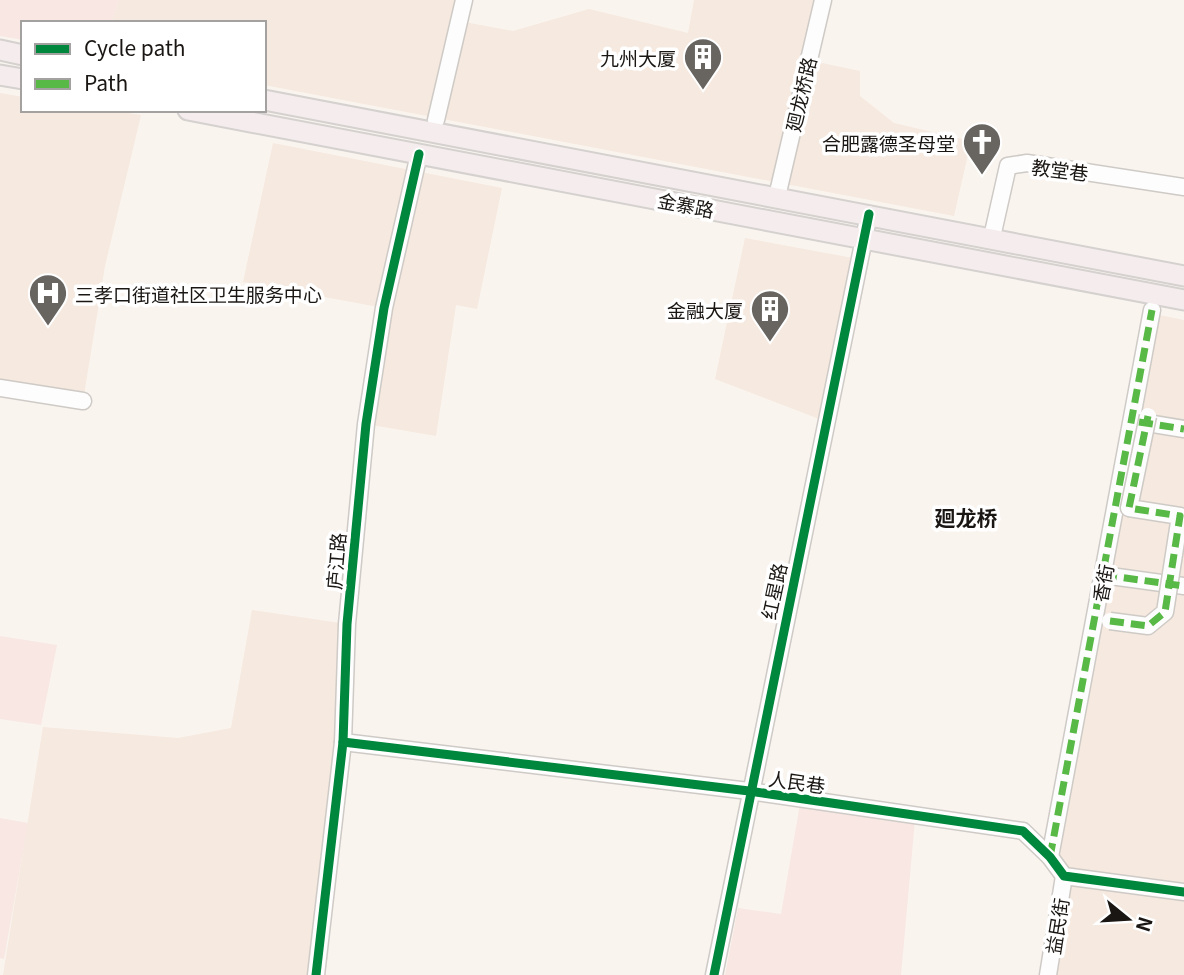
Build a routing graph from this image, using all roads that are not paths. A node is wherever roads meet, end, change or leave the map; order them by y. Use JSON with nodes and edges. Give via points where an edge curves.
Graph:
{"nodes":[{"id":1,"x":464,"y":0,"type":"edge"},
{"id":2,"x":823,"y":0,"type":"edge"},
{"id":3,"x":0,"y":50,"type":"edge"},
{"id":4,"x":21,"y":55,"type":"edge"},
{"id":5,"x":0,"y":75,"type":"edge"},
{"id":6,"x":21,"y":79,"type":"edge"},
{"id":7,"x":266,"y":100,"type":"edge"},
{"id":8,"x":198,"y":112,"type":"edge"},
{"id":9,"x":436,"y":120,"type":"dead end"},
{"id":10,"x":419,"y":154,"type":"junction"},
{"id":11,"x":1184,"y":187,"type":"edge"},
{"id":12,"x":779,"y":188,"type":"dead end"},
{"id":13,"x":869,"y":214,"type":"junction"},
{"id":14,"x":864,"y":237,"type":"junction"},
{"id":15,"x":992,"y":237,"type":"junction"},
{"id":16,"x":1184,"y":276,"type":"edge"},
{"id":17,"x":1184,"y":300,"type":"edge"},
{"id":18,"x":1152,"y":310,"type":"dead end"},
{"id":19,"x":0,"y":388,"type":"edge"},
{"id":20,"x":83,"y":401,"type":"dead end"},
{"id":21,"x":1140,"y":418,"type":"junction"},
{"id":22,"x":1184,"y":429,"type":"edge"},
{"id":23,"x":1117,"y":500,"type":"junction"},
{"id":24,"x":1184,"y":510,"type":"edge"},
{"id":25,"x":1103,"y":575,"type":"junction"},
{"id":26,"x":1184,"y":586,"type":"edge"},
{"id":27,"x":1110,"y":621,"type":"dead end"},
{"id":28,"x":343,"y":742,"type":"junction"},
{"id":29,"x":749,"y":791,"type":"junction"},
{"id":30,"x":1050,"y":857,"type":"junction"},
{"id":31,"x":1064,"y":876,"type":"junction"},
{"id":32,"x":1184,"y":892,"type":"edge"},
{"id":33,"x":316,"y":975,"type":"edge"},
{"id":34,"x":714,"y":975,"type":"edge"},
{"id":35,"x":1048,"y":975,"type":"edge"}],
"edges":[{"from":1,"to":9,"type":"street"},
{"from":2,"to":12,"type":"street","name":"廻龙桥路"},
{"from":3,"to":4,"type":"main road"},
{"from":5,"to":6,"type":"main road"},
{"from":7,"to":13,"type":"main road","name":"金寨路"},
{"from":8,"to":10,"type":"main road","name":"金寨路"},
{"from":10,"to":14,"type":"main road","name":"金寨路"},
{"from":10,"to":28,"type":"street","name":"庐江路","via":[[384,308],[366,424],[347,624]]},
{"from":11,"to":15,"type":"street","name":"教堂巷","via":[[1027,163],[1008,166]]},
{"from":13,"to":14,"type":"street","name":"红星路"},
{"from":13,"to":15,"type":"main road","name":"金寨路"},
{"from":14,"to":17,"type":"main road","name":"金寨路"},
{"from":14,"to":29,"type":"street","name":"红星路"},
{"from":15,"to":16,"type":"main road","name":"金寨路"},
{"from":18,"to":21,"type":"street","name":"香街"},
{"from":19,"to":20,"type":"street"},
{"from":21,"to":22,"type":"street"},
{"from":21,"to":23,"type":"street","name":"香街"},
{"from":21,"to":27,"type":"street","bridge":true,"via":[[1129,508],[1180,516],[1165,612],[1148,626]]},
{"from":23,"to":24,"type":"street"},
{"from":23,"to":25,"type":"street","name":"香街"},
{"from":25,"to":26,"type":"street","via":[[1136,584]]},
{"from":25,"to":30,"type":"street","name":"香街"},
{"from":28,"to":29,"type":"street","name":"人民巷"},
{"from":28,"to":33,"type":"street","name":"庐江路"},
{"from":29,"to":30,"type":"street","name":"人民巷","via":[[1023,831]]},
{"from":29,"to":34,"type":"street","name":"红星路"},
{"from":30,"to":31,"type":"street","name":"人民巷"},
{"from":31,"to":32,"type":"street"},
{"from":31,"to":35,"type":"street","name":"益民街"}]}
